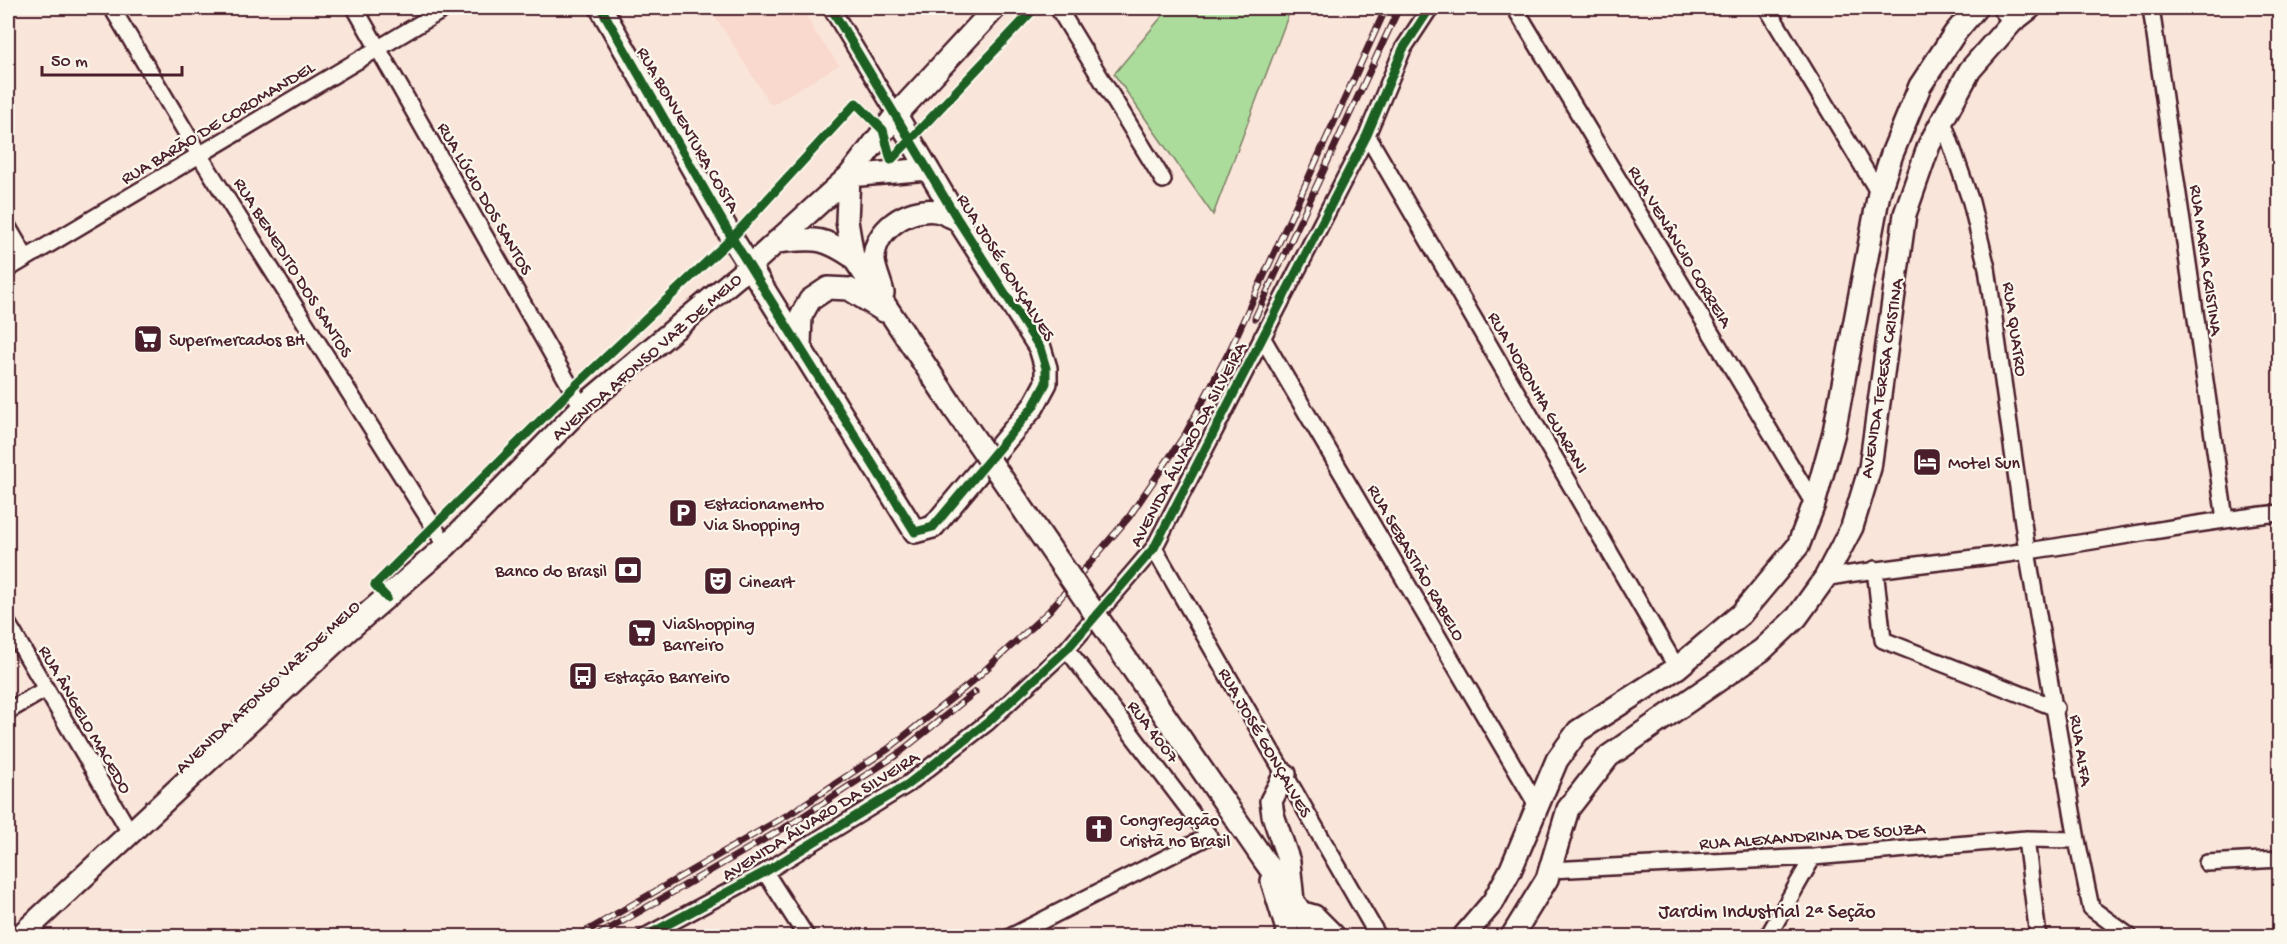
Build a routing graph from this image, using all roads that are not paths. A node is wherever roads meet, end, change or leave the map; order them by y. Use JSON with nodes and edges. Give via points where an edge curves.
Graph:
{"nodes":[{"id":1,"x":112,"y":8,"type":"edge"},
{"id":2,"x":355,"y":8,"type":"edge"},
{"id":3,"x":446,"y":8,"type":"edge"},
{"id":4,"x":601,"y":8,"type":"edge"},
{"id":5,"x":831,"y":8,"type":"edge"},
{"id":6,"x":995,"y":8,"type":"edge"},
{"id":7,"x":1058,"y":8,"type":"edge"},
{"id":8,"x":1430,"y":8,"type":"edge"},
{"id":9,"x":1515,"y":8,"type":"edge"},
{"id":10,"x":1767,"y":8,"type":"edge"},
{"id":11,"x":1976,"y":8,"type":"edge"},
{"id":12,"x":2030,"y":8,"type":"edge"},
{"id":13,"x":2151,"y":8,"type":"edge"},
{"id":14,"x":2006,"y":15,"type":"edge"},
{"id":15,"x":378,"y":48,"type":"junction"},
{"id":16,"x":896,"y":115,"type":"junction"},
{"id":17,"x":1942,"y":118,"type":"junction"},
{"id":18,"x":1366,"y":135,"type":"junction"},
{"id":19,"x":200,"y":156,"type":"junction"},
{"id":20,"x":928,"y":169,"type":"junction"},
{"id":21,"x":849,"y":176,"type":"junction"},
{"id":22,"x":1163,"y":180,"type":"dead end"},
{"id":23,"x":1879,"y":193,"type":"junction"},
{"id":24,"x":958,"y":220,"type":"junction"},
{"id":25,"x":8,"y":227,"type":"edge"},
{"id":26,"x":776,"y":242,"type":"junction"},
{"id":27,"x":852,"y":257,"type":"junction"},
{"id":28,"x":26,"y":258,"type":"junction"},
{"id":29,"x":750,"y":266,"type":"junction"},
{"id":30,"x":8,"y":269,"type":"edge"},
{"id":31,"x":890,"y":315,"type":"junction"},
{"id":32,"x":1262,"y":337,"type":"junction"},
{"id":33,"x":800,"y":345,"type":"junction"},
{"id":34,"x":582,"y":407,"type":"junction"},
{"id":35,"x":1814,"y":504,"type":"junction"},
{"id":36,"x":2280,"y":513,"type":"edge"},
{"id":37,"x":2225,"y":519,"type":"junction"},
{"id":38,"x":446,"y":546,"type":"junction"},
{"id":39,"x":1154,"y":548,"type":"junction"},
{"id":40,"x":2027,"y":551,"type":"junction"},
{"id":41,"x":1875,"y":569,"type":"junction"},
{"id":42,"x":1825,"y":578,"type":"junction"},
{"id":43,"x":8,"y":624,"type":"edge"},
{"id":44,"x":1067,"y":649,"type":"junction"},
{"id":45,"x":1677,"y":668,"type":"junction"},
{"id":46,"x":46,"y":689,"type":"junction"},
{"id":47,"x":2055,"y":708,"type":"junction"},
{"id":48,"x":8,"y":711,"type":"edge"},
{"id":49,"x":1285,"y":774,"type":"junction"},
{"id":50,"x":1538,"y":807,"type":"junction"},
{"id":51,"x":130,"y":834,"type":"junction"},
{"id":52,"x":2026,"y":839,"type":"junction"},
{"id":53,"x":2077,"y":840,"type":"junction"},
{"id":54,"x":1813,"y":857,"type":"junction"},
{"id":55,"x":2280,"y":859,"type":"edge"},
{"id":56,"x":1265,"y":862,"type":"junction"},
{"id":57,"x":2207,"y":863,"type":"dead end"},
{"id":58,"x":1550,"y":870,"type":"junction"},
{"id":59,"x":765,"y":872,"type":"junction"},
{"id":60,"x":1296,"y":906,"type":"junction"},
{"id":61,"x":20,"y":936,"type":"edge"},
{"id":62,"x":646,"y":936,"type":"edge"},
{"id":63,"x":806,"y":936,"type":"edge"},
{"id":64,"x":1012,"y":936,"type":"edge"},
{"id":65,"x":1289,"y":936,"type":"edge"},
{"id":66,"x":1315,"y":936,"type":"edge"},
{"id":67,"x":1334,"y":936,"type":"edge"},
{"id":68,"x":1378,"y":936,"type":"edge"},
{"id":69,"x":1464,"y":936,"type":"edge"},
{"id":70,"x":1512,"y":936,"type":"edge"},
{"id":71,"x":1768,"y":936,"type":"edge"},
{"id":72,"x":2038,"y":936,"type":"edge"},
{"id":73,"x":2129,"y":936,"type":"edge"}],
"edges":[{"from":1,"to":19,"type":"street","name":"RUA BENEDITO DOS SANTOS"},
{"from":2,"to":15,"type":"street","name":"RUA LÚCIO DOS SANTOS"},
{"from":3,"to":15,"type":"street","name":"RUA BARÃO DE COROMANDEL"},
{"from":4,"to":29,"type":"main road","name":"RUA BONVENTURA COSTA"},
{"from":5,"to":16,"type":"street","name":"RUA JOSÉ GONÇALVES"},
{"from":6,"to":16,"type":"main road","name":"AVENIDA AFONSO VAZ DE MELO"},
{"from":7,"to":22,"type":"street"},
{"from":8,"to":18,"type":"street","name":"AVENIDA ÁLVARO DA SILVEIRA","via":[[1403,49]]},
{"from":9,"to":35,"type":"street","name":"RUA VENÂNCIO CORREIA"},
{"from":10,"to":23,"type":"street"},
{"from":11,"to":23,"type":"main road","name":"AVENIDA TERESA CRISTINA","via":[[1954,33],[1920,86]]},
{"from":12,"to":14,"type":"main road","name":"AVENIDA TERESA CRISTINA"},
{"from":13,"to":37,"type":"street","name":"RUA MARIA CRISTINA"},
{"from":14,"to":17,"type":"main road","name":"AVENIDA TERESA CRISTINA"},
{"from":15,"to":19,"type":"street","name":"RUA BARÃO DE COROMANDEL"},
{"from":15,"to":34,"type":"street","name":"RUA LÚCIO DOS SANTOS"},
{"from":16,"to":20,"type":"main road","name":"RUA JOSÉ GONÇALVES"},
{"from":16,"to":21,"type":"main road","name":"AVENIDA AFONSO VAZ DE MELO"},
{"from":17,"to":40,"type":"street","name":"RUA QUATRO","via":[[1971,202],[1987,268]]},
{"from":17,"to":42,"type":"main road","name":"AVENIDA TERESA CRISTINA","via":[[1905,214],[1870,468],[1852,527]]},
{"from":18,"to":32,"type":"street","name":"AVENIDA ÁLVARO DA SILVEIRA"},
{"from":18,"to":45,"type":"street","name":"RUA NORONHA GUARANI"},
{"from":19,"to":28,"type":"street","name":"RUA BARÃO DE COROMANDEL"},
{"from":19,"to":38,"type":"street","name":"RUA BENEDITO DOS SANTOS"},
{"from":20,"to":21,"type":"main road"},
{"from":20,"to":24,"type":"main road","name":"RUA JOSÉ GONÇALVES"},
{"from":21,"to":26,"type":"main road","name":"AVENIDA AFONSO VAZ DE MELO"},
{"from":21,"to":27,"type":"main road","via":[[847,221]]},
{"from":23,"to":35,"type":"main road","name":"AVENIDA TERESA CRISTINA","via":[[1834,432]]},
{"from":24,"to":31,"type":"main road","via":[[937,211],[915,212],[894,222],[880,239],[874,261]]},
{"from":24,"to":33,"type":"main road","name":"RUA JOSÉ GONÇALVES","via":[[1040,348],[1046,383],[1033,407],[933,527],[915,532]]},
{"from":25,"to":28,"type":"street"},
{"from":26,"to":27,"type":"main road","via":[[814,239],[831,243]]},
{"from":26,"to":29,"type":"main road","name":"AVENIDA AFONSO VAZ DE MELO"},
{"from":27,"to":31,"type":"main road"},
{"from":28,"to":30,"type":"street","name":"RUA BARÃO DE COROMANDEL"},
{"from":29,"to":33,"type":"main road","name":"RUA JOSÉ GONÇALVES"},
{"from":29,"to":34,"type":"main road","name":"AVENIDA AFONSO VAZ DE MELO"},
{"from":31,"to":33,"type":"main road","via":[[849,289],[828,288],[810,300],[801,316]]},
{"from":31,"to":56,"type":"main road","bridge":true},
{"from":32,"to":39,"type":"street","name":"AVENIDA ÁLVARO DA SILVEIRA"},
{"from":32,"to":50,"type":"street","name":"RUA SEBASTIÃO RABELO"},
{"from":34,"to":38,"type":"main road","name":"AVENIDA AFONSO VAZ DE MELO"},
{"from":35,"to":45,"type":"main road","name":"AVENIDA TERESA CRISTINA","via":[[1798,546],[1742,614]]},
{"from":36,"to":37,"type":"street"},
{"from":37,"to":40,"type":"street"},
{"from":38,"to":51,"type":"main road","name":"AVENIDA AFONSO VAZ DE MELO","via":[[346,632]]},
{"from":39,"to":44,"type":"street","name":"AVENIDA ÁLVARO DA SILVEIRA"},
{"from":39,"to":49,"type":"street","name":"RUA JOSÉ GONÇALVES"},
{"from":40,"to":41,"type":"street"},
{"from":40,"to":47,"type":"street","name":"RUA ALFA"},
{"from":41,"to":42,"type":"street"},
{"from":41,"to":47,"type":"street","via":[[1883,640]]},
{"from":42,"to":58,"type":"main road","name":"AVENIDA TERESA CRISTINA","via":[[1797,617],[1762,650],[1609,756],[1568,808]]},
{"from":43,"to":46,"type":"street","name":"RUA ÂNGELO MACEDO"},
{"from":44,"to":59,"type":"street","name":"AVENIDA ÁLVARO DA SILVEIRA","via":[[988,722],[908,784]]},
{"from":44,"to":64,"type":"street","name":"RUA 4007","via":[[1209,836]]},
{"from":45,"to":50,"type":"main road","name":"AVENIDA TERESA CRISTINA","via":[[1578,731],[1557,760]]},
{"from":46,"to":48,"type":"street"},
{"from":46,"to":51,"type":"street","name":"RUA ÂNGELO MACEDO"},
{"from":47,"to":53,"type":"street","name":"RUA ALFA"},
{"from":49,"to":60,"type":"main road","via":[[1271,801],[1289,862]]},
{"from":49,"to":68,"type":"street","name":"RUA JOSÉ GONÇALVES"},
{"from":50,"to":69,"type":"main road","name":"AVENIDA TERESA CRISTINA","via":[[1493,902]]},
{"from":51,"to":61,"type":"main road","name":"AVENIDA AFONSO VAZ DE MELO"},
{"from":52,"to":53,"type":"street","name":"RUA ALEXANDRINA DE SOUZA"},
{"from":52,"to":54,"type":"street","name":"RUA ALEXANDRINA DE SOUZA"},
{"from":52,"to":72,"type":"street"},
{"from":53,"to":73,"type":"street","name":"RUA ALFA","via":[[2091,908]]},
{"from":54,"to":58,"type":"street","name":"RUA ALEXANDRINA DE SOUZA"},
{"from":54,"to":71,"type":"street"},
{"from":55,"to":57,"type":"street"},
{"from":56,"to":60,"type":"main road"},
{"from":56,"to":65,"type":"main road"},
{"from":58,"to":70,"type":"main road","name":"AVENIDA TERESA CRISTINA"},
{"from":59,"to":62,"type":"street","name":"AVENIDA ÁLVARO DA SILVEIRA"},
{"from":59,"to":63,"type":"street"},
{"from":60,"to":66,"type":"main road"},
{"from":60,"to":67,"type":"main road","via":[[1314,916]]}]}
